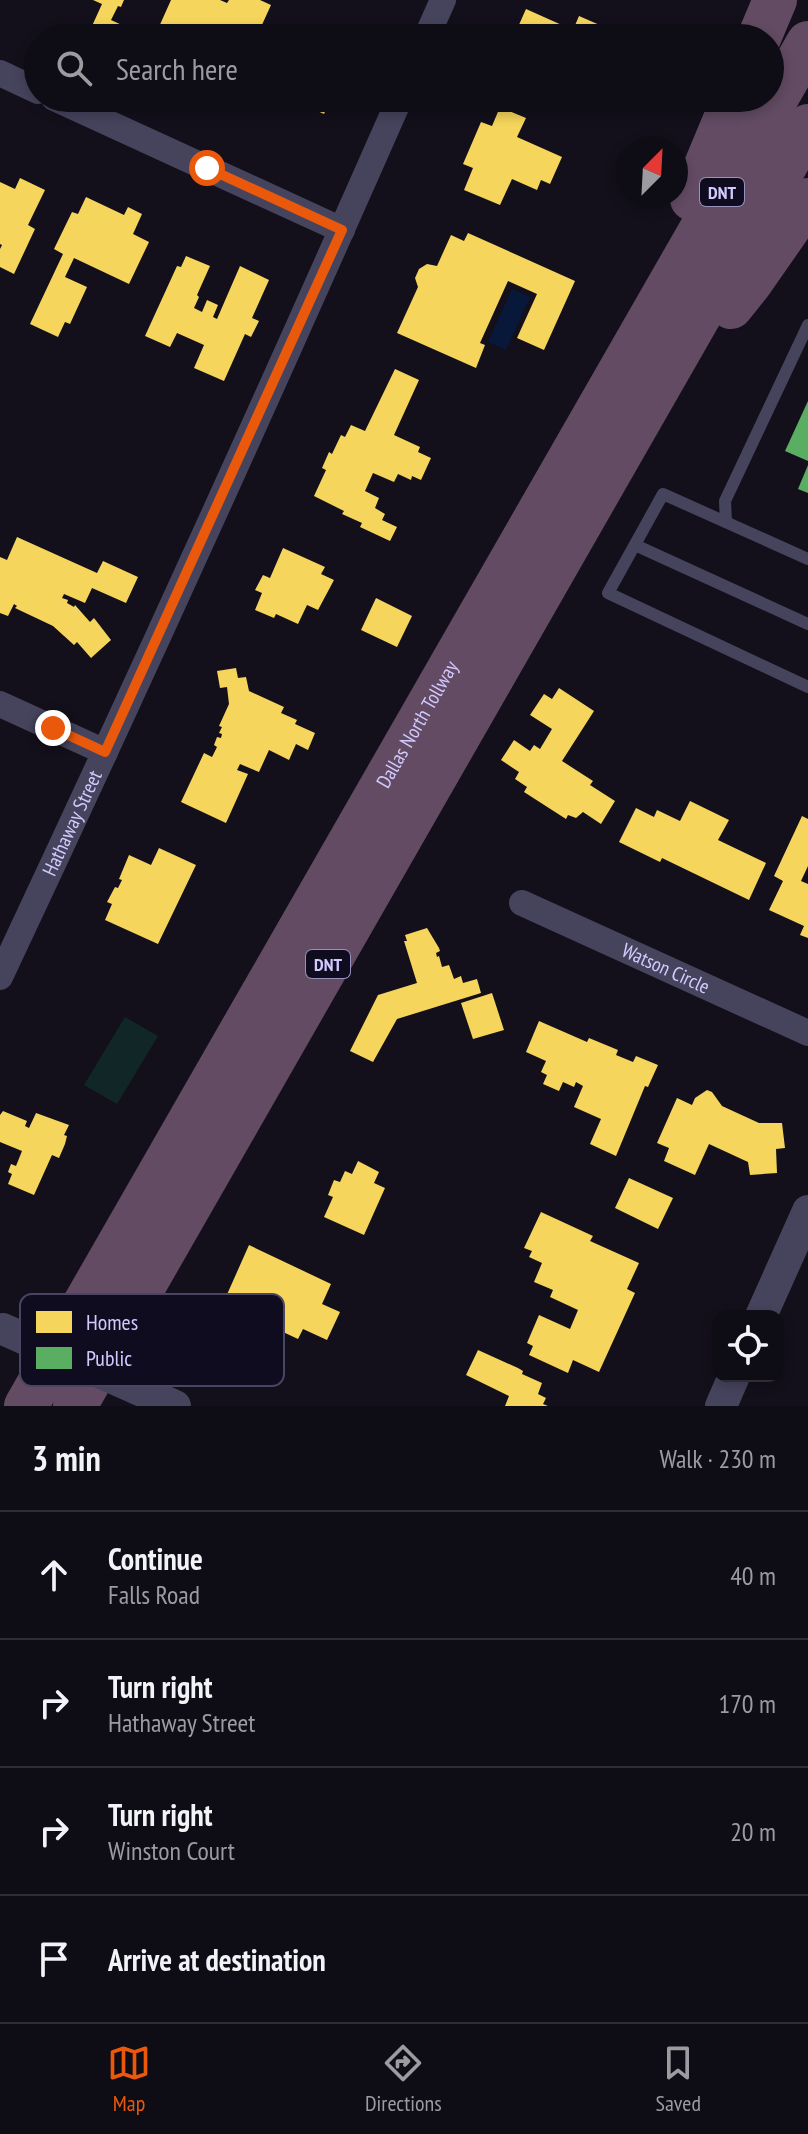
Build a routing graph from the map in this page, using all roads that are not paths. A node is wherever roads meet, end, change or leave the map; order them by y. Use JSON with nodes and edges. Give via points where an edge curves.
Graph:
{"nodes":[{"id":1,"x":443,"y":0,"type":"edge"},
{"id":2,"x":775,"y":0,"type":"edge"},
{"id":3,"x":432,"y":24,"type":"edge"},
{"id":4,"x":765,"y":24,"type":"edge"},
{"id":5,"x":808,"y":43,"type":"edge"},
{"id":6,"x":0,"y":73,"type":"edge"},
{"id":7,"x":24,"y":84,"type":"edge"},
{"id":8,"x":784,"y":85,"type":"edge"},
{"id":9,"x":85,"y":112,"type":"edge"},
{"id":10,"x":394,"y":112,"type":"edge"},
{"id":11,"x":728,"y":112,"type":"edge"},
{"id":12,"x":768,"y":112,"type":"edge"},
{"id":13,"x":808,"y":126,"type":"edge"},
{"id":14,"x":808,"y":200,"type":"edge"},
{"id":15,"x":342,"y":230,"type":"junction"},
{"id":16,"x":808,"y":325,"type":"edge"},
{"id":17,"x":637,"y":341,"type":"junction"},
{"id":18,"x":641,"y":417,"type":"junction"},
{"id":19,"x":726,"y":522,"type":"junction"},
{"id":20,"x":635,"y":545,"type":"junction"},
{"id":21,"x":808,"y":559,"type":"edge"},
{"id":22,"x":808,"y":624,"type":"edge"},
{"id":23,"x":808,"y":687,"type":"edge"},
{"id":24,"x":0,"y":704,"type":"edge"},
{"id":25,"x":105,"y":752,"type":"junction"},
{"id":26,"x":522,"y":903,"type":"dead end"},
{"id":27,"x":0,"y":977,"type":"edge"},
{"id":28,"x":808,"y":1033,"type":"edge"},
{"id":29,"x":808,"y":1211,"type":"edge"},
{"id":30,"x":798,"y":1259,"type":"edge"},
{"id":31,"x":90,"y":1294,"type":"edge"},
{"id":32,"x":139,"y":1294,"type":"edge"},
{"id":33,"x":765,"y":1310,"type":"edge"},
{"id":34,"x":1,"y":1329,"type":"edge"},
{"id":35,"x":20,"y":1337,"type":"edge"},
{"id":36,"x":731,"y":1382,"type":"edge"},
{"id":37,"x":37,"y":1386,"type":"edge"},
{"id":38,"x":86,"y":1386,"type":"edge"},
{"id":39,"x":131,"y":1386,"type":"edge"},
{"id":40,"x":163,"y":1400,"type":"edge"},
{"id":41,"x":26,"y":1406,"type":"edge"},
{"id":42,"x":75,"y":1406,"type":"edge"},
{"id":43,"x":721,"y":1406,"type":"edge"}],
"edges":[{"from":1,"to":3,"type":"street"},
{"from":2,"to":4,"type":"highway"},
{"from":5,"to":8,"type":"highway","name":"Dallas North Tollway","number":"DNT"},
{"from":6,"to":7,"type":"street"},
{"from":9,"to":15,"type":"street"},
{"from":10,"to":15,"type":"street","name":"Hathaway Street"},
{"from":11,"to":17,"type":"highway"},
{"from":12,"to":17,"type":"highway","name":"Dallas North Tollway","number":"DNT"},
{"from":13,"to":18,"type":"highway","name":"Dallas North Tollway","number":"DNT"},
{"from":14,"to":18,"type":"highway","via":[[751,282]]},
{"from":15,"to":25,"type":"street","name":"Hathaway Street"},
{"from":16,"to":19,"type":"lane","via":[[725,501]]},
{"from":17,"to":31,"type":"highway","name":"Dallas North Tollway","number":"DNT"},
{"from":18,"to":32,"type":"highway","name":"Dallas North Tollway","number":"DNT"},
{"from":19,"to":20,"type":"lane","via":[[663,494]]},
{"from":19,"to":21,"type":"lane"},
{"from":20,"to":22,"type":"lane"},
{"from":20,"to":23,"type":"lane","via":[[608,593]]},
{"from":24,"to":25,"type":"street"},
{"from":25,"to":27,"type":"street","name":"Hathaway Street"},
{"from":26,"to":28,"type":"street","name":"Watson Circle"},
{"from":29,"to":30,"type":"street"},
{"from":30,"to":33,"type":"street"},
{"from":34,"to":35,"type":"street","bridge":true},
{"from":36,"to":43,"type":"street"},
{"from":37,"to":41,"type":"highway","name":"Dallas North Tollway","number":"DNT"},
{"from":38,"to":42,"type":"highway","name":"Dallas North Tollway","number":"DNT"},
{"from":39,"to":40,"type":"street","bridge":true}]}
